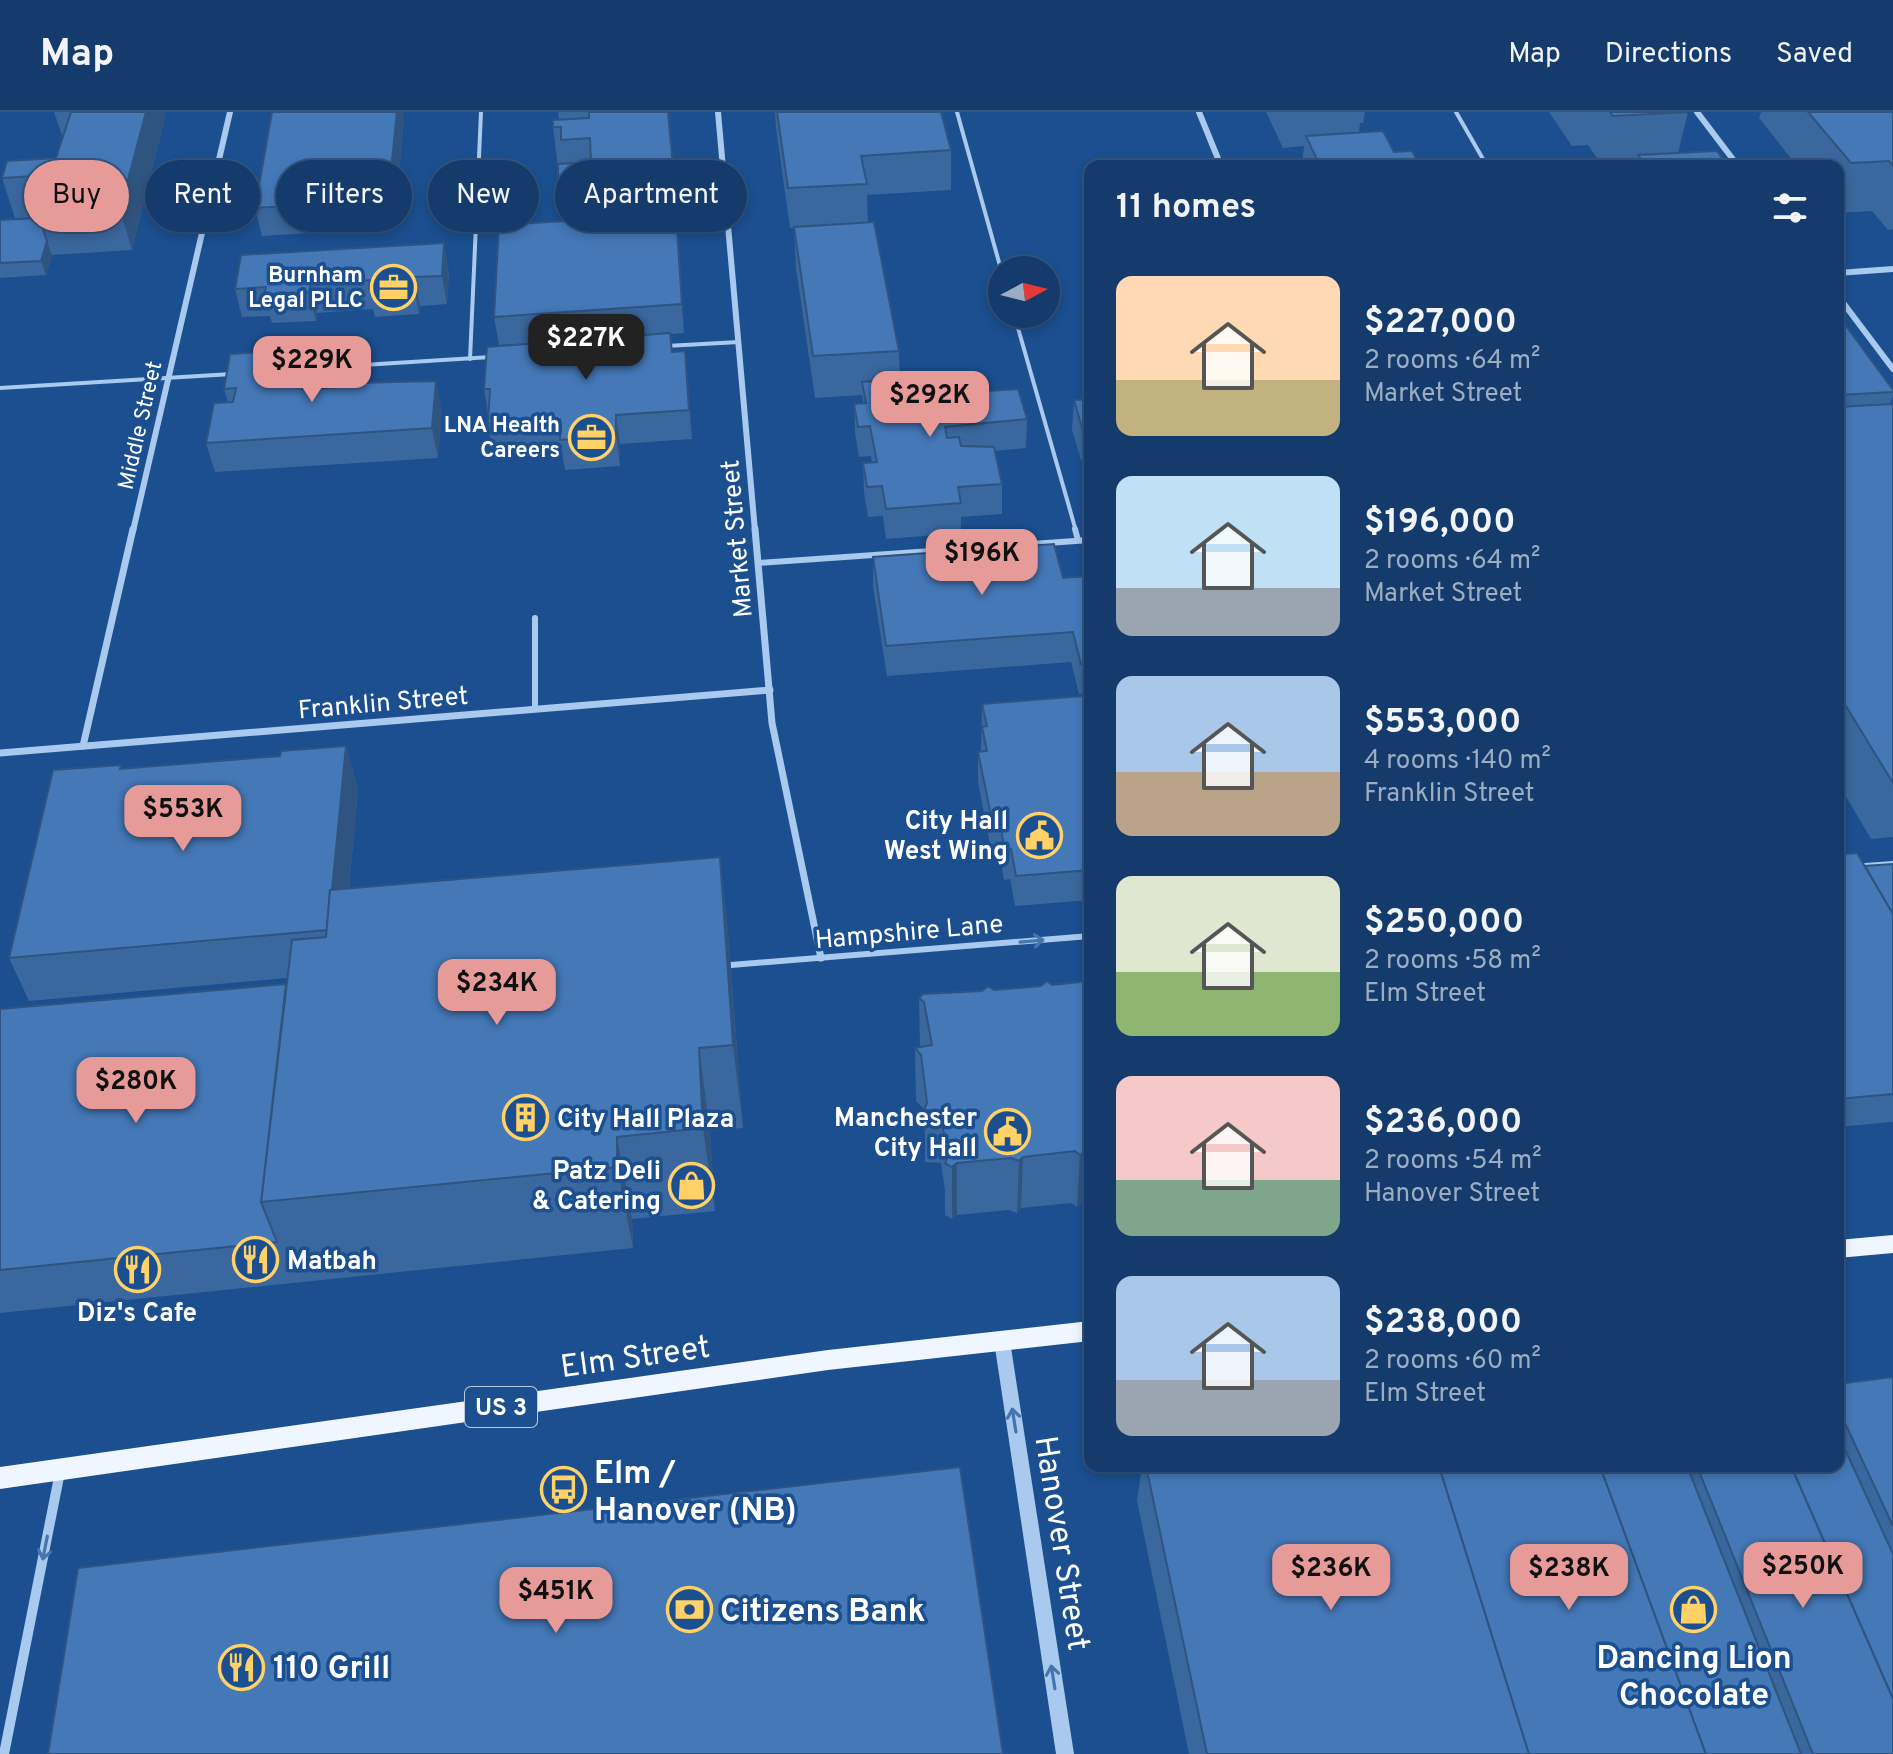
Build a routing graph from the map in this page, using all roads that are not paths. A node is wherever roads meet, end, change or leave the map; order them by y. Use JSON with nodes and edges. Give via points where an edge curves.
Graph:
{"nodes":[{"id":1,"x":230,"y":112,"type":"edge"},
{"id":2,"x":481,"y":112,"type":"edge"},
{"id":3,"x":718,"y":112,"type":"edge"},
{"id":4,"x":957,"y":112,"type":"edge"},
{"id":5,"x":1199,"y":112,"type":"edge"},
{"id":6,"x":1456,"y":112,"type":"edge"},
{"id":7,"x":1697,"y":112,"type":"edge"},
{"id":8,"x":1219,"y":160,"type":"edge"},
{"id":9,"x":1484,"y":160,"type":"edge"},
{"id":10,"x":1733,"y":160,"type":"edge"},
{"id":11,"x":997,"y":256,"type":"edge"},
{"id":12,"x":1893,"y":269,"type":"edge"},
{"id":13,"x":1844,"y":273,"type":"edge"},
{"id":14,"x":1844,"y":304,"type":"edge"},
{"id":15,"x":1018,"y":328,"type":"edge"},
{"id":16,"x":739,"y":342,"type":"junction"},
{"id":17,"x":653,"y":347,"type":"edge"},
{"id":18,"x":501,"y":357,"type":"edge"},
{"id":19,"x":470,"y":359,"type":"junction"},
{"id":20,"x":1893,"y":369,"type":"edge"},
{"id":21,"x":295,"y":370,"type":"edge"},
{"id":22,"x":248,"y":373,"type":"edge"},
{"id":23,"x":168,"y":378,"type":"junction"},
{"id":24,"x":0,"y":388,"type":"edge"},
{"id":25,"x":1078,"y":540,"type":"junction"},
{"id":26,"x":1084,"y":540,"type":"edge"},
{"id":27,"x":758,"y":563,"type":"junction"},
{"id":28,"x":535,"y":618,"type":"dead end"},
{"id":29,"x":770,"y":690,"type":"junction"},
{"id":30,"x":535,"y":709,"type":"junction"},
{"id":31,"x":83,"y":746,"type":"junction"},
{"id":32,"x":0,"y":753,"type":"edge"},
{"id":33,"x":1893,"y":864,"type":"edge"},
{"id":34,"x":1852,"y":868,"type":"edge"},
{"id":35,"x":1084,"y":936,"type":"edge"},
{"id":36,"x":821,"y":958,"type":"junction"},
{"id":37,"x":731,"y":965,"type":"edge"},
{"id":38,"x":1893,"y":1244,"type":"edge"},
{"id":39,"x":1844,"y":1248,"type":"edge"},
{"id":40,"x":1084,"y":1332,"type":"edge"},
{"id":41,"x":1002,"y":1341,"type":"junction"},
{"id":42,"x":61,"y":1471,"type":"junction"},
{"id":43,"x":0,"y":1478,"type":"edge"},
{"id":44,"x":4,"y":1754,"type":"edge"},
{"id":45,"x":1065,"y":1754,"type":"edge"}],
"edges":[{"from":1,"to":23,"type":"street","name":"Middle Street"},
{"from":2,"to":19,"type":"lane"},
{"from":3,"to":16,"type":"street","name":"Market Street"},
{"from":4,"to":11,"type":"lane"},
{"from":5,"to":8,"type":"street"},
{"from":6,"to":9,"type":"lane"},
{"from":7,"to":10,"type":"street"},
{"from":12,"to":13,"type":"street"},
{"from":14,"to":20,"type":"street"},
{"from":15,"to":25,"type":"lane"},
{"from":16,"to":17,"type":"lane"},
{"from":16,"to":27,"type":"street","name":"Market Street"},
{"from":18,"to":19,"type":"lane"},
{"from":19,"to":21,"type":"lane"},
{"from":22,"to":23,"type":"lane"},
{"from":23,"to":24,"type":"lane"},
{"from":23,"to":31,"type":"street","name":"Middle Street"},
{"from":25,"to":26,"type":"lane"},
{"from":25,"to":27,"type":"lane"},
{"from":27,"to":29,"type":"street","name":"Market Street"},
{"from":28,"to":30,"type":"lane"},
{"from":29,"to":30,"type":"street","name":"Franklin Street"},
{"from":29,"to":36,"type":"street","name":"Market Street","via":[[772,723]]},
{"from":30,"to":31,"type":"street","name":"Franklin Street"},
{"from":31,"to":32,"type":"street","name":"Franklin Street"},
{"from":33,"to":34,"type":"lane"},
{"from":36,"to":35,"type":"lane","name":"Hampshire Lane","one_way":true},
{"from":36,"to":37,"type":"lane","name":"Hampshire Lane"},
{"from":38,"to":39,"type":"main road"},
{"from":40,"to":41,"type":"main road","name":"Elm Street","number":"US 3"},
{"from":41,"to":42,"type":"main road","name":"Elm Street","number":"US 3","via":[[828,1360]]},
{"from":45,"to":41,"type":"street","name":"Hanover Street","one_way":true},
{"from":42,"to":43,"type":"main road","name":"Elm Street","number":"US 3"},
{"from":42,"to":44,"type":"street","one_way":true}]}
